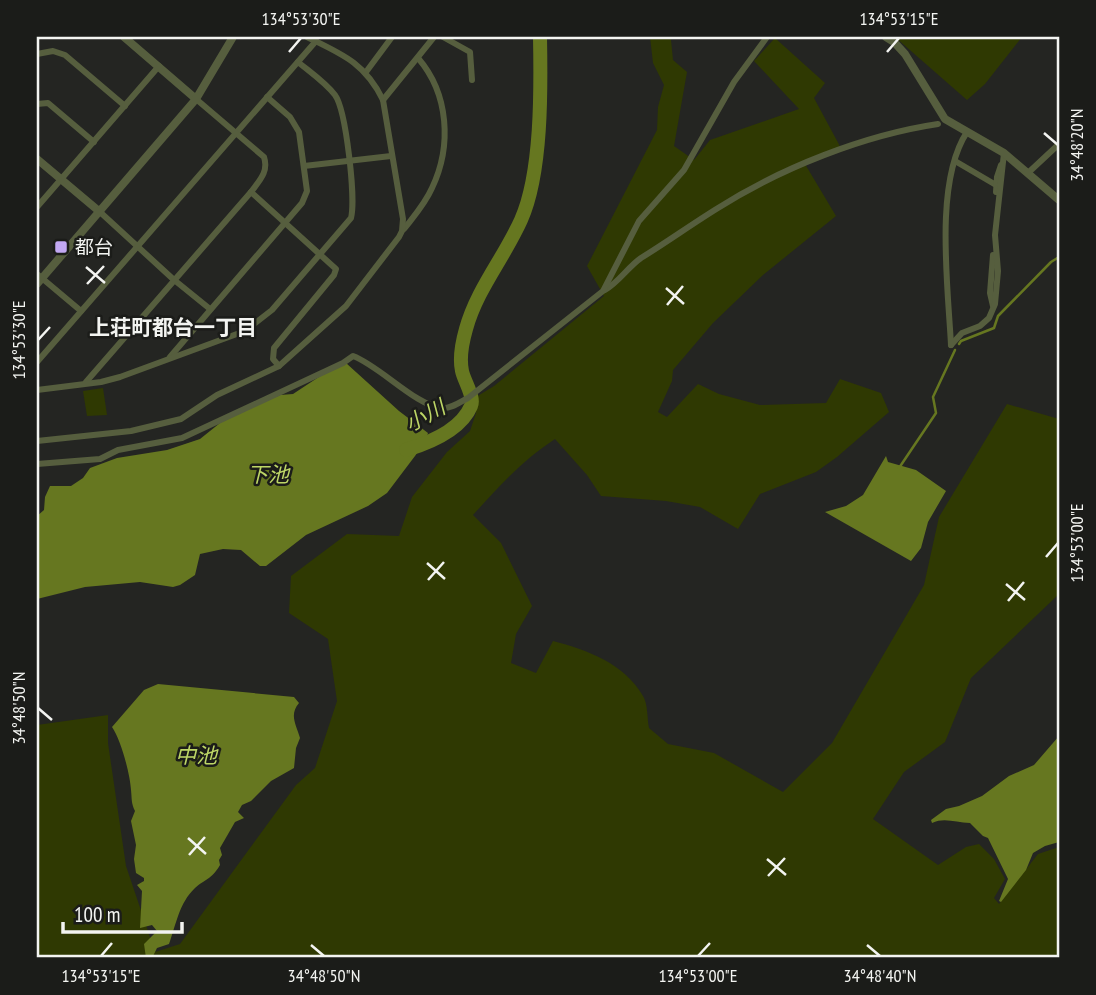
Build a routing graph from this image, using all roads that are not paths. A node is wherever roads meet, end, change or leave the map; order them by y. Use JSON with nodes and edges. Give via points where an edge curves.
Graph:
{"nodes":[{"id":1,"x":124,"y":37,"type":"edge"},
{"id":2,"x":233,"y":37,"type":"edge"},
{"id":3,"x":307,"y":37,"type":"edge"},
{"id":4,"x":392,"y":37,"type":"edge"},
{"id":5,"x":434,"y":37,"type":"edge"},
{"id":6,"x":443,"y":37,"type":"edge"},
{"id":7,"x":767,"y":37,"type":"edge"},
{"id":8,"x":886,"y":37,"type":"edge"},
{"id":9,"x":316,"y":41,"type":"junction"},
{"id":10,"x":37,"y":54,"type":"edge"},
{"id":11,"x":418,"y":58,"type":"junction"},
{"id":12,"x":298,"y":62,"type":"junction"},
{"id":13,"x":159,"y":66,"type":"junction"},
{"id":14,"x":366,"y":72,"type":"junction"},
{"id":15,"x":472,"y":80,"type":"dead end"},
{"id":16,"x":267,"y":96,"type":"junction"},
{"id":17,"x":196,"y":99,"type":"junction"},
{"id":18,"x":383,"y":100,"type":"junction"},
{"id":19,"x":37,"y":104,"type":"edge"},
{"id":20,"x":125,"y":106,"type":"junction"},
{"id":21,"x":938,"y":124,"type":"dead end"},
{"id":22,"x":236,"y":132,"type":"junction"},
{"id":23,"x":967,"y":132,"type":"junction"},
{"id":24,"x":94,"y":142,"type":"junction"},
{"id":25,"x":1059,"y":144,"type":"edge"},
{"id":26,"x":391,"y":156,"type":"junction"},
{"id":27,"x":1004,"y":157,"type":"junction"},
{"id":28,"x":37,"y":159,"type":"edge"},
{"id":29,"x":348,"y":160,"type":"junction"},
{"id":30,"x":955,"y":161,"type":"junction"},
{"id":31,"x":304,"y":166,"type":"junction"},
{"id":32,"x":1029,"y":172,"type":"junction"},
{"id":33,"x":61,"y":179,"type":"junction"},
{"id":34,"x":996,"y":185,"type":"junction"},
{"id":35,"x":251,"y":192,"type":"junction"},
{"id":36,"x":1059,"y":200,"type":"edge"},
{"id":37,"x":37,"y":207,"type":"edge"},
{"id":38,"x":100,"y":212,"type":"junction"},
{"id":39,"x":286,"y":221,"type":"junction"},
{"id":40,"x":402,"y":231,"type":"junction"},
{"id":41,"x":137,"y":246,"type":"junction"},
{"id":42,"x":320,"y":253,"type":"junction"},
{"id":43,"x":38,"y":278,"type":"edge"},
{"id":44,"x":173,"y":279,"type":"junction"},
{"id":45,"x":603,"y":291,"type":"junction"},
{"id":46,"x":994,"y":308,"type":"junction"},
{"id":47,"x":210,"y":309,"type":"junction"},
{"id":48,"x":81,"y":311,"type":"junction"},
{"id":49,"x":168,"y":358,"type":"junction"},
{"id":50,"x":37,"y":362,"type":"edge"},
{"id":51,"x":279,"y":366,"type":"junction"},
{"id":52,"x":86,"y":382,"type":"junction"},
{"id":53,"x":37,"y":390,"type":"edge"},
{"id":54,"x":37,"y":441,"type":"edge"},
{"id":55,"x":37,"y":464,"type":"edge"}],
"edges":[{"from":1,"to":13,"type":"street"},
{"from":2,"to":17,"type":"street"},
{"from":3,"to":9,"type":"street"},
{"from":4,"to":14,"type":"street"},
{"from":5,"to":11,"type":"street"},
{"from":6,"to":15,"type":"street","via":[[470,52]]},
{"from":7,"to":45,"type":"street","via":[[734,82],[684,170],[639,221]]},
{"from":8,"to":23,"type":"street","via":[[905,54],[945,119]]},
{"from":9,"to":12,"type":"street"},
{"from":9,"to":14,"type":"street"},
{"from":10,"to":20,"type":"street","via":[[52,51],[65,55]]},
{"from":11,"to":18,"type":"street"},
{"from":11,"to":40,"type":"street","via":[[439,94],[444,140],[433,186]]},
{"from":12,"to":16,"type":"street"},
{"from":12,"to":29,"type":"street","via":[[334,94],[342,109]]},
{"from":13,"to":17,"type":"street"},
{"from":13,"to":20,"type":"street"},
{"from":14,"to":18,"type":"street"},
{"from":16,"to":22,"type":"street"},
{"from":16,"to":31,"type":"street","via":[[299,132]]},
{"from":17,"to":22,"type":"street"},
{"from":17,"to":38,"type":"street"},
{"from":18,"to":26,"type":"street"},
{"from":19,"to":24,"type":"street","via":[[48,103]]},
{"from":20,"to":24,"type":"street"},
{"from":21,"to":45,"type":"street","via":[[886,135],[774,178],[720,206],[636,262]]},
{"from":22,"to":35,"type":"street","via":[[266,162],[264,174]]},
{"from":22,"to":41,"type":"street"},
{"from":23,"to":27,"type":"street"},
{"from":23,"to":30,"type":"street"},
{"from":24,"to":33,"type":"street"},
{"from":25,"to":32,"type":"street"},
{"from":26,"to":29,"type":"street"},
{"from":26,"to":40,"type":"street"},
{"from":27,"to":32,"type":"street"},
{"from":27,"to":34,"type":"street"},
{"from":27,"to":46,"type":"street","via":[[995,235]]},
{"from":28,"to":33,"type":"street"},
{"from":29,"to":31,"type":"street"},
{"from":29,"to":42,"type":"street","via":[[351,218]]},
{"from":30,"to":34,"type":"street"},
{"from":30,"to":46,"type":"street","via":[[946,216],[951,345],[962,333],[980,326]]},
{"from":31,"to":39,"type":"street","via":[[307,191]]},
{"from":32,"to":36,"type":"street"},
{"from":33,"to":37,"type":"street"},
{"from":33,"to":38,"type":"street"},
{"from":34,"to":46,"type":"street","via":[[990,293]]},
{"from":35,"to":39,"type":"street"},
{"from":35,"to":44,"type":"street"},
{"from":38,"to":41,"type":"street"},
{"from":38,"to":43,"type":"street"},
{"from":39,"to":42,"type":"street"},
{"from":39,"to":47,"type":"street"},
{"from":40,"to":51,"type":"street","via":[[346,306]]},
{"from":41,"to":44,"type":"street"},
{"from":41,"to":48,"type":"street"},
{"from":42,"to":49,"type":"street","via":[[272,310],[245,331]]},
{"from":42,"to":51,"type":"street","via":[[333,264],[334,275],[274,348],[273,359]]},
{"from":43,"to":48,"type":"street"},
{"from":44,"to":47,"type":"street"},
{"from":44,"to":52,"type":"street"},
{"from":45,"to":55,"type":"street","via":[[468,398],[450,407],[423,401],[353,356],[182,438],[118,450],[100,459]]},
{"from":47,"to":49,"type":"street"},
{"from":48,"to":50,"type":"street"},
{"from":49,"to":52,"type":"street","via":[[120,377]]},
{"from":51,"to":54,"type":"street","via":[[217,395],[181,419],[131,431]]},
{"from":52,"to":53,"type":"street"}]}
